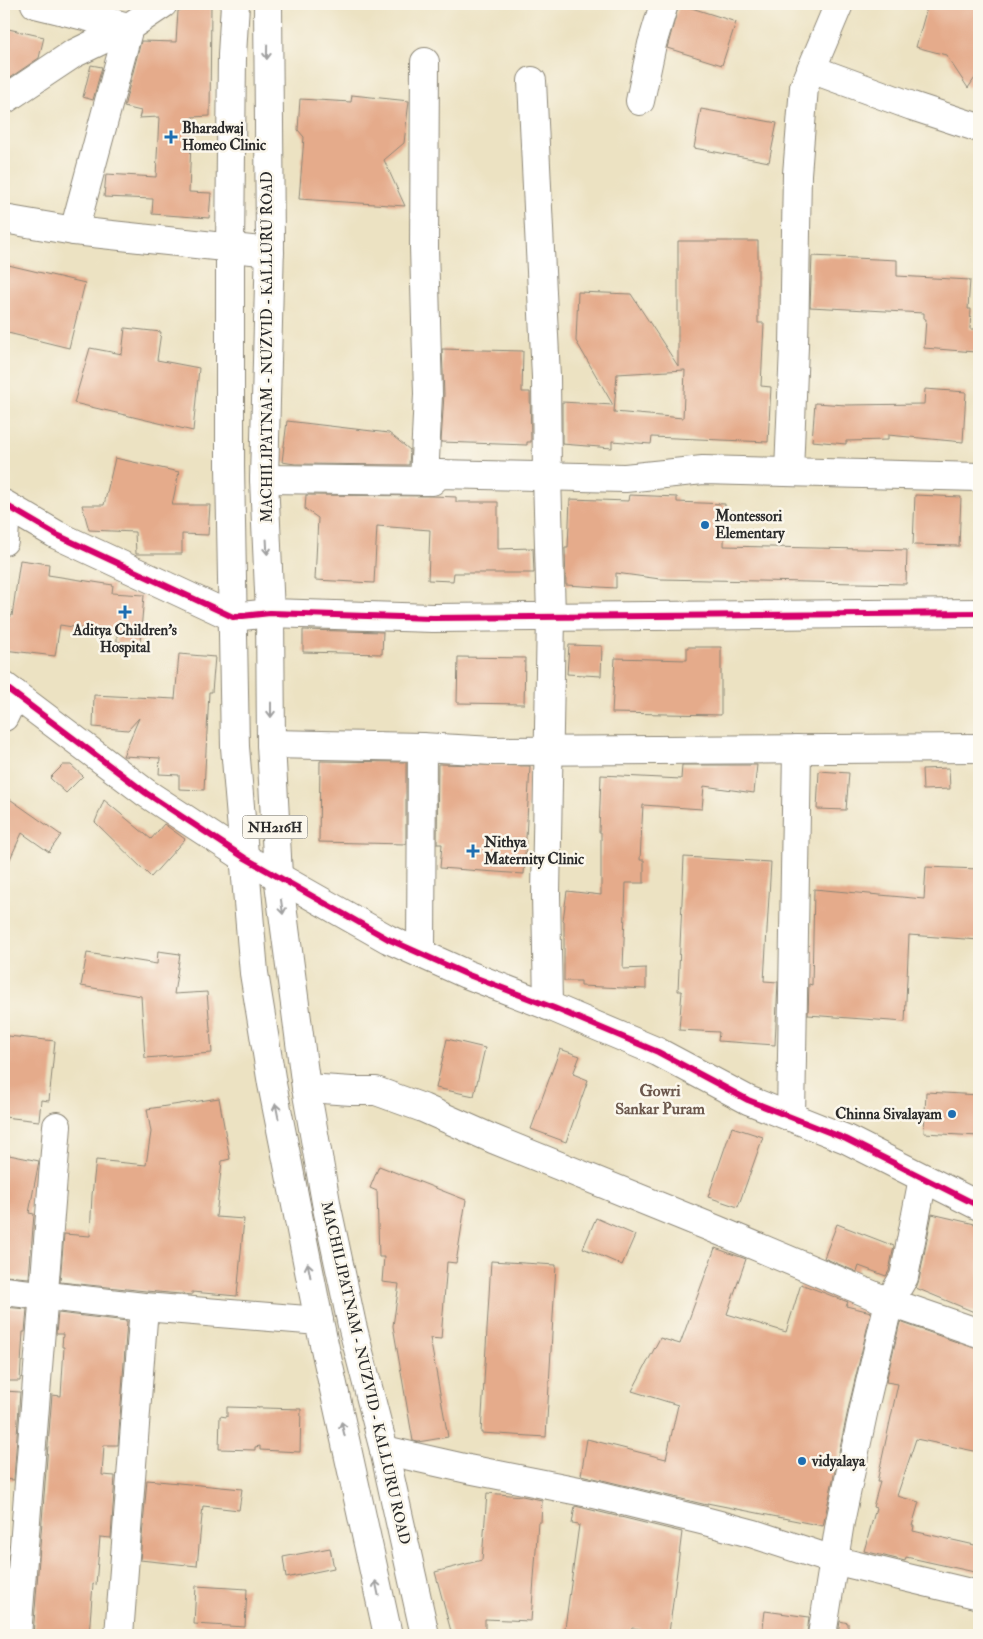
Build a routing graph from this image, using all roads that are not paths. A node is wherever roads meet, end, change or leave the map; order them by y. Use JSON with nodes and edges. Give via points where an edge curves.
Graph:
{"nodes":[{"id":1,"x":34,"y":4,"type":"edge"},
{"id":2,"x":163,"y":4,"type":"edge"},
{"id":3,"x":235,"y":4,"type":"edge"},
{"id":4,"x":268,"y":4,"type":"edge"},
{"id":5,"x":664,"y":4,"type":"edge"},
{"id":6,"x":839,"y":4,"type":"edge"},
{"id":7,"x":129,"y":26,"type":"junction"},
{"id":8,"x":425,"y":62,"type":"dead end"},
{"id":9,"x":811,"y":69,"type":"junction"},
{"id":10,"x":532,"y":81,"type":"dead end"},
{"id":11,"x":4,"y":100,"type":"edge"},
{"id":12,"x":640,"y":101,"type":"dead end"},
{"id":13,"x":979,"y":128,"type":"edge"},
{"id":14,"x":4,"y":219,"type":"edge"},
{"id":15,"x":74,"y":231,"type":"junction"},
{"id":16,"x":230,"y":248,"type":"junction"},
{"id":17,"x":270,"y":252,"type":"junction"},
{"id":18,"x":789,"y":472,"type":"junction"},
{"id":19,"x":546,"y":476,"type":"junction"},
{"id":20,"x":979,"y":477,"type":"edge"},
{"id":21,"x":264,"y":479,"type":"junction"},
{"id":22,"x":424,"y":481,"type":"junction"},
{"id":23,"x":5,"y":505,"type":"edge"},
{"id":24,"x":4,"y":541,"type":"edge"},
{"id":25,"x":270,"y":613,"type":"junction"},
{"id":26,"x":979,"y":613,"type":"edge"},
{"id":27,"x":551,"y":616,"type":"junction"},
{"id":28,"x":233,"y":617,"type":"junction"},
{"id":29,"x":7,"y":699,"type":"edge"},
{"id":30,"x":271,"y":744,"type":"junction"},
{"id":31,"x":422,"y":747,"type":"junction"},
{"id":32,"x":979,"y":748,"type":"edge"},
{"id":33,"x":797,"y":749,"type":"junction"},
{"id":34,"x":549,"y":750,"type":"junction"},
{"id":35,"x":245,"y":858,"type":"junction"},
{"id":36,"x":278,"y":875,"type":"junction"},
{"id":37,"x":421,"y":954,"type":"junction"},
{"id":38,"x":548,"y":1006,"type":"junction"},
{"id":39,"x":306,"y":1088,"type":"junction"},
{"id":40,"x":790,"y":1117,"type":"junction"},
{"id":41,"x":57,"y":1126,"type":"dead end"},
{"id":42,"x":923,"y":1178,"type":"junction"},
{"id":43,"x":979,"y":1206,"type":"edge"},
{"id":44,"x":4,"y":1291,"type":"edge"},
{"id":45,"x":43,"y":1296,"type":"junction"},
{"id":46,"x":888,"y":1302,"type":"junction"},
{"id":47,"x":144,"y":1307,"type":"junction"},
{"id":48,"x":319,"y":1321,"type":"junction"},
{"id":49,"x":979,"y":1333,"type":"edge"},
{"id":50,"x":384,"y":1450,"type":"junction"},
{"id":51,"x":833,"y":1560,"type":"junction"},
{"id":52,"x":979,"y":1595,"type":"edge"},
{"id":53,"x":17,"y":1635,"type":"edge"},
{"id":54,"x":119,"y":1635,"type":"edge"},
{"id":55,"x":388,"y":1635,"type":"edge"},
{"id":56,"x":425,"y":1635,"type":"edge"},
{"id":57,"x":822,"y":1635,"type":"edge"}],
"edges":[{"from":1,"to":7,"type":"main road"},
{"from":2,"to":7,"type":"main road"},
{"from":3,"to":16,"type":"main road","name":"MACHILIPATNAM - NUZVID - KALLURU ROAD","number":"NH216H"},
{"from":4,"to":17,"type":"main road","name":"MACHILIPATNAM - NUZVID - KALLURU ROAD","number":"NH216H","one_way":true},
{"from":5,"to":12,"type":"main road"},
{"from":6,"to":9,"type":"main road"},
{"from":7,"to":11,"type":"main road","via":[[73,54]]},
{"from":7,"to":15,"type":"main road"},
{"from":8,"to":22,"type":"main road","via":[[424,248],[428,394]]},
{"from":9,"to":13,"type":"main road"},
{"from":9,"to":18,"type":"main road","via":[[804,87],[797,174]]},
{"from":10,"to":19,"type":"main road","via":[[546,377]]},
{"from":14,"to":15,"type":"main road"},
{"from":15,"to":16,"type":"main road"},
{"from":16,"to":17,"type":"main road"},
{"from":16,"to":28,"type":"main road","name":"MACHILIPATNAM - NUZVID - KALLURU ROAD","number":"NH216H"},
{"from":17,"to":21,"type":"main road","name":"MACHILIPATNAM - NUZVID - KALLURU ROAD","number":"NH216H"},
{"from":18,"to":19,"type":"main road","via":[[703,470],[625,478]]},
{"from":18,"to":20,"type":"main road"},
{"from":19,"to":22,"type":"main road","via":[[439,474],[432,481]]},
{"from":19,"to":27,"type":"main road"},
{"from":21,"to":22,"type":"main road"},
{"from":21,"to":25,"type":"main road","name":"MACHILIPATNAM - NUZVID - KALLURU ROAD","number":"NH216H","one_way":true},
{"from":23,"to":24,"type":"main road"},
{"from":23,"to":28,"type":"main road","via":[[57,535]]},
{"from":25,"to":27,"type":"main road","via":[[433,618]]},
{"from":25,"to":28,"type":"main road"},
{"from":25,"to":30,"type":"main road","name":"MACHILIPATNAM - NUZVID - KALLURU ROAD","number":"NH216H","one_way":true},
{"from":26,"to":27,"type":"main road"},
{"from":27,"to":34,"type":"main road"},
{"from":28,"to":35,"type":"main road","name":"MACHILIPATNAM - NUZVID - KALLURU ROAD","number":"NH216H","via":[[235,747]]},
{"from":29,"to":35,"type":"main road"},
{"from":30,"to":31,"type":"main road"},
{"from":30,"to":36,"type":"main road","name":"MACHILIPATNAM - NUZVID - KALLURU ROAD","number":"NH216H"},
{"from":31,"to":34,"type":"main road"},
{"from":31,"to":37,"type":"main road"},
{"from":32,"to":33,"type":"main road"},
{"from":33,"to":34,"type":"main road"},
{"from":33,"to":40,"type":"main road"},
{"from":34,"to":38,"type":"main road"},
{"from":35,"to":36,"type":"main road"},
{"from":48,"to":35,"type":"main road","name":"MACHILIPATNAM - NUZVID - KALLURU ROAD","number":"NH216H","one_way":true,"via":[[272,1084],[254,973]]},
{"from":36,"to":37,"type":"main road","via":[[388,939]]},
{"from":36,"to":39,"type":"main road","name":"MACHILIPATNAM - NUZVID - KALLURU ROAD","number":"NH216H","one_way":true},
{"from":37,"to":38,"type":"main road"},
{"from":38,"to":40,"type":"main road","via":[[658,1052],[748,1100]]},
{"from":39,"to":46,"type":"main road","via":[[376,1091]]},
{"from":39,"to":50,"type":"main road","name":"MACHILIPATNAM - NUZVID - KALLURU ROAD","number":"NH216H","via":[[352,1325]]},
{"from":40,"to":42,"type":"main road","via":[[846,1139]]},
{"from":41,"to":45,"type":"main road"},
{"from":42,"to":43,"type":"main road"},
{"from":42,"to":46,"type":"main road","via":[[904,1277]]},
{"from":44,"to":45,"type":"main road"},
{"from":45,"to":47,"type":"main road"},
{"from":45,"to":53,"type":"main road"},
{"from":46,"to":49,"type":"main road"},
{"from":46,"to":51,"type":"main road"},
{"from":47,"to":48,"type":"main road"},
{"from":47,"to":54,"type":"main road"},
{"from":55,"to":48,"type":"main road","name":"MACHILIPATNAM - NUZVID - KALLURU ROAD","number":"NH216H","one_way":true},
{"from":50,"to":51,"type":"main road","via":[[692,1518]]},
{"from":50,"to":56,"type":"main road","name":"MACHILIPATNAM - NUZVID - KALLURU ROAD","number":"NH216H"},
{"from":51,"to":52,"type":"main road"},
{"from":51,"to":57,"type":"main road"}]}
